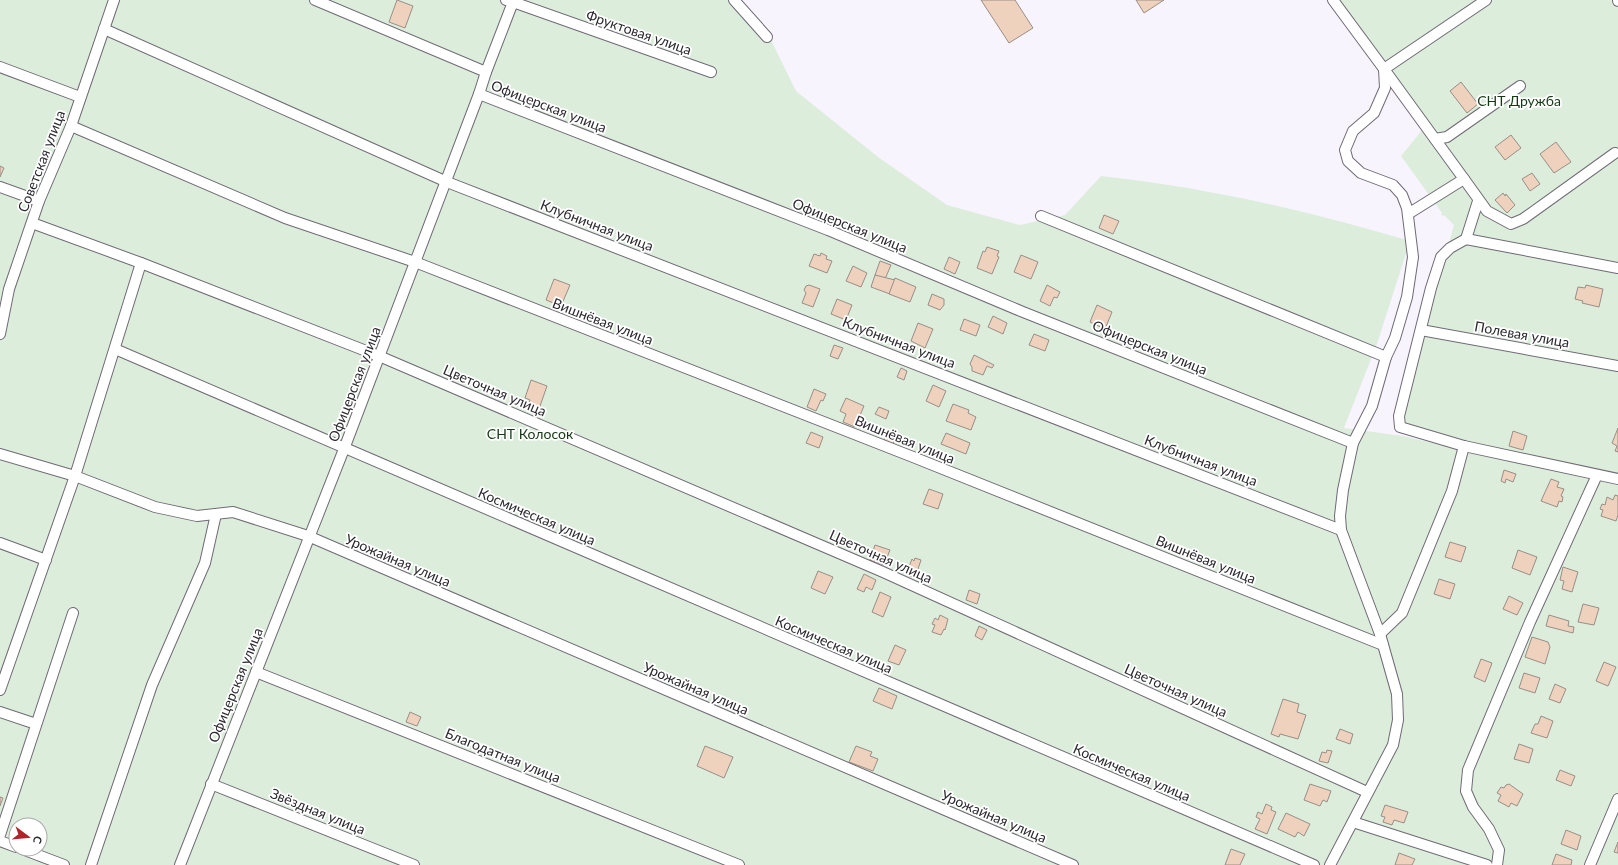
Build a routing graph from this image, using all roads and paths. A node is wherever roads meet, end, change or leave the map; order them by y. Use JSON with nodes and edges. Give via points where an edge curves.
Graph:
{"nodes":[{"id":1,"x":114,"y":0,"type":"edge"},
{"id":2,"x":315,"y":0,"type":"edge"},
{"id":3,"x":734,"y":0,"type":"edge"},
{"id":4,"x":1333,"y":0,"type":"edge"},
{"id":5,"x":1486,"y":0,"type":"edge"},
{"id":6,"x":510,"y":1,"type":"edge"},
{"id":7,"x":104,"y":29,"type":"junction"},
{"id":8,"x":766,"y":37,"type":"dead end"},
{"id":9,"x":0,"y":67,"type":"edge"},
{"id":10,"x":1384,"y":69,"type":"junction"},
{"id":11,"x":486,"y":72,"type":"junction"},
{"id":12,"x":711,"y":72,"type":"dead end"},
{"id":13,"x":1520,"y":86,"type":"dead end"},
{"id":14,"x":479,"y":94,"type":"junction"},
{"id":15,"x":80,"y":97,"type":"junction"},
{"id":16,"x":71,"y":126,"type":"junction"},
{"id":17,"x":1435,"y":139,"type":"junction"},
{"id":18,"x":1614,"y":153,"type":"dead end"},
{"id":19,"x":1464,"y":178,"type":"junction"},
{"id":20,"x":447,"y":182,"type":"junction"},
{"id":21,"x":0,"y":187,"type":"edge"},
{"id":22,"x":39,"y":201,"type":"junction"},
{"id":23,"x":1478,"y":201,"type":"junction"},
{"id":24,"x":1408,"y":214,"type":"junction"},
{"id":25,"x":1041,"y":216,"type":"dead end"},
{"id":26,"x":32,"y":223,"type":"junction"},
{"id":27,"x":1466,"y":239,"type":"junction"},
{"id":28,"x":415,"y":262,"type":"junction"},
{"id":29,"x":141,"y":263,"type":"junction"},
{"id":30,"x":1618,"y":268,"type":"edge"},
{"id":31,"x":5,"y":288,"type":"edge"},
{"id":32,"x":1421,"y":330,"type":"junction"},
{"id":33,"x":0,"y":334,"type":"edge"},
{"id":34,"x":115,"y":349,"type":"junction"},
{"id":35,"x":379,"y":356,"type":"junction"},
{"id":36,"x":1386,"y":357,"type":"junction"},
{"id":37,"x":1618,"y":366,"type":"edge"},
{"id":38,"x":1353,"y":443,"type":"junction"},
{"id":39,"x":1464,"y":446,"type":"junction"},
{"id":40,"x":344,"y":449,"type":"junction"},
{"id":41,"x":0,"y":454,"type":"edge"},
{"id":42,"x":75,"y":476,"type":"junction"},
{"id":43,"x":1597,"y":476,"type":"junction"},
{"id":44,"x":1618,"y":479,"type":"edge"},
{"id":45,"x":216,"y":514,"type":"junction"},
{"id":46,"x":1341,"y":530,"type":"junction"},
{"id":47,"x":308,"y":536,"type":"junction"},
{"id":48,"x":0,"y":543,"type":"edge"},
{"id":49,"x":46,"y":560,"type":"junction"},
{"id":50,"x":73,"y":613,"type":"dead end"},
{"id":51,"x":1380,"y":634,"type":"junction"},
{"id":52,"x":1383,"y":645,"type":"junction"},
{"id":53,"x":256,"y":672,"type":"junction"},
{"id":54,"x":0,"y":690,"type":"edge"},
{"id":55,"x":0,"y":712,"type":"edge"},
{"id":56,"x":36,"y":724,"type":"junction"},
{"id":57,"x":211,"y":784,"type":"junction"},
{"id":58,"x":1367,"y":792,"type":"junction"},
{"id":59,"x":1618,"y":799,"type":"edge"},
{"id":60,"x":1353,"y":822,"type":"junction"},
{"id":61,"x":0,"y":835,"type":"edge"},
{"id":62,"x":43,"y":857,"type":"edge"},
{"id":63,"x":64,"y":865,"type":"edge"},
{"id":64,"x":91,"y":865,"type":"edge"},
{"id":65,"x":180,"y":865,"type":"edge"},
{"id":66,"x":414,"y":865,"type":"edge"},
{"id":67,"x":739,"y":865,"type":"edge"},
{"id":68,"x":1072,"y":865,"type":"edge"},
{"id":69,"x":1314,"y":865,"type":"edge"},
{"id":70,"x":1330,"y":865,"type":"edge"},
{"id":71,"x":1486,"y":865,"type":"edge"},
{"id":72,"x":1497,"y":865,"type":"edge"},
{"id":73,"x":1590,"y":865,"type":"edge"}],
"edges":[{"from":1,"to":7,"type":"street","name":"Советская улица"},
{"from":2,"to":11,"type":"street"},
{"from":3,"to":8,"type":"street"},
{"from":4,"to":10,"type":"street"},
{"from":5,"to":10,"type":"street"},
{"from":6,"to":11,"type":"street"},
{"from":6,"to":12,"type":"street","name":"Фруктовая улица"},
{"from":7,"to":15,"type":"street","name":"Советская улица"},
{"from":7,"to":20,"type":"street","name":"Клубничная улица"},
{"from":9,"to":15,"type":"street"},
{"from":10,"to":17,"type":"street"},
{"from":10,"to":24,"type":"street","via":[[1385,88],[1374,113],[1353,132],[1345,150],[1348,161],[1361,173],[1393,185],[1402,195]]},
{"from":11,"to":14,"type":"street"},
{"from":13,"to":17,"type":"street","via":[[1447,137]]},
{"from":14,"to":20,"type":"street","name":"Офицерская улица"},
{"from":14,"to":38,"type":"street","name":"Офицерская улица","via":[[828,230],[1023,312]]},
{"from":15,"to":16,"type":"street","name":"Советская улица"},
{"from":16,"to":22,"type":"street","name":"Советская улица"},
{"from":16,"to":28,"type":"street","name":"Вишнёвая улица","via":[[285,218]]},
{"from":17,"to":19,"type":"street"},
{"from":18,"to":23,"type":"street","via":[[1517,222],[1510,224],[1497,217]]},
{"from":19,"to":23,"type":"street"},
{"from":19,"to":24,"type":"street"},
{"from":20,"to":28,"type":"street","name":"Офицерская улица"},
{"from":20,"to":46,"type":"street","name":"Клубничная улица"},
{"from":21,"to":22,"type":"street"},
{"from":22,"to":26,"type":"street","name":"Советская улица"},
{"from":23,"to":27,"type":"street"},
{"from":24,"to":36,"type":"street","via":[[1413,257],[1395,338]]},
{"from":25,"to":36,"type":"street"},
{"from":26,"to":29,"type":"street","name":"Цветочная улица"},
{"from":26,"to":31,"type":"street","name":"Советская улица"},
{"from":27,"to":30,"type":"street"},
{"from":27,"to":32,"type":"street","via":[[1450,248],[1441,257]]},
{"from":28,"to":35,"type":"street","name":"Офицерская улица"},
{"from":28,"to":52,"type":"street","name":"Вишнёвая улица"},
{"from":29,"to":34,"type":"street"},
{"from":29,"to":35,"type":"street","name":"Цветочная улица"},
{"from":31,"to":33,"type":"street","name":"Советская улица"},
{"from":32,"to":37,"type":"street","name":"Полевая улица"},
{"from":32,"to":39,"type":"street","via":[[1399,416],[1400,427]]},
{"from":34,"to":40,"type":"street","name":"Космическая улица"},
{"from":34,"to":42,"type":"street"},
{"from":35,"to":40,"type":"street","name":"Офицерская улица"},
{"from":35,"to":58,"type":"street","name":"Цветочная улица","via":[[883,572]]},
{"from":36,"to":38,"type":"street","via":[[1372,406]]},
{"from":38,"to":46,"type":"street","via":[[1343,490]]},
{"from":39,"to":43,"type":"street"},
{"from":39,"to":51,"type":"street","via":[[1452,491],[1402,613]]},
{"from":40,"to":47,"type":"street","name":"Офицерская улица"},
{"from":40,"to":69,"type":"street","name":"Космическая улица"},
{"from":41,"to":42,"type":"street","name":"Урожайная улица"},
{"from":42,"to":45,"type":"street","name":"Урожайная улица","via":[[154,507],[197,516]]},
{"from":42,"to":49,"type":"street"},
{"from":43,"to":44,"type":"street"},
{"from":43,"to":72,"type":"street","via":[[1530,622],[1468,770],[1466,791],[1499,850]]},
{"from":45,"to":47,"type":"street","name":"Урожайная улица","via":[[233,512]]},
{"from":45,"to":64,"type":"street","via":[[205,563],[152,685]]},
{"from":46,"to":51,"type":"street"},
{"from":47,"to":53,"type":"street","name":"Офицерская улица"},
{"from":47,"to":68,"type":"street","name":"Урожайная улица"},
{"from":48,"to":49,"type":"street"},
{"from":49,"to":54,"type":"street"},
{"from":50,"to":56,"type":"street"},
{"from":51,"to":52,"type":"street"},
{"from":52,"to":58,"type":"street","via":[[1397,694],[1398,720],[1393,745]]},
{"from":53,"to":57,"type":"street","name":"Офицерская улица"},
{"from":53,"to":67,"type":"street","name":"Благодатная улица"},
{"from":55,"to":56,"type":"street"},
{"from":56,"to":61,"type":"street"},
{"from":57,"to":65,"type":"street","name":"Офицерская улица"},
{"from":57,"to":66,"type":"street","name":"Звёздная улица"},
{"from":58,"to":60,"type":"street"},
{"from":59,"to":73,"type":"street"},
{"from":60,"to":70,"type":"street"},
{"from":60,"to":71,"type":"street"},
{"from":62,"to":63,"type":"street"}]}
